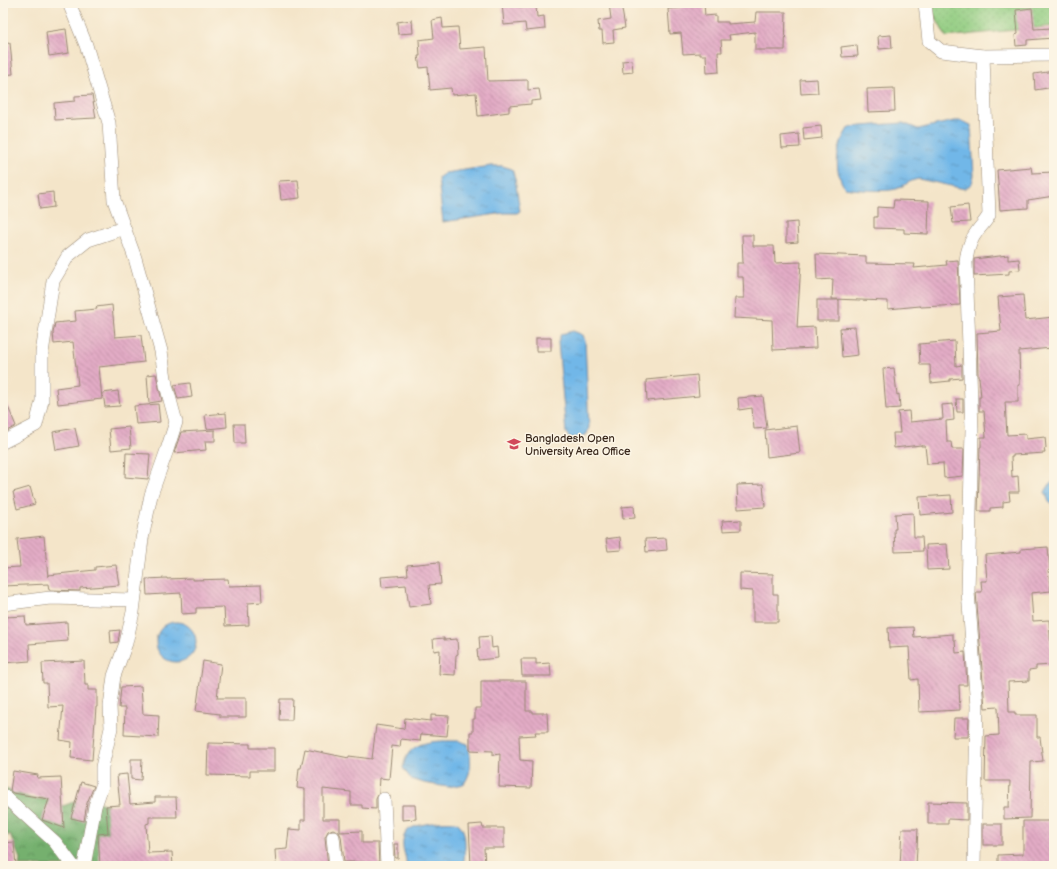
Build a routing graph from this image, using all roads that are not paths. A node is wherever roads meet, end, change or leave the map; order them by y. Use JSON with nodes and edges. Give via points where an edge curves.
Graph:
{"nodes":[{"id":1,"x":69,"y":3,"type":"edge"},
{"id":2,"x":925,"y":3,"type":"edge"},
{"id":3,"x":1054,"y":55,"type":"edge"},
{"id":4,"x":983,"y":56,"type":"junction"},
{"id":5,"x":124,"y":228,"type":"junction"},
{"id":6,"x":3,"y":442,"type":"edge"},
{"id":7,"x":134,"y":600,"type":"junction"},
{"id":8,"x":3,"y":604,"type":"edge"},
{"id":9,"x":3,"y":795,"type":"edge"},
{"id":10,"x":384,"y":799,"type":"dead end"},
{"id":11,"x":333,"y":837,"type":"dead end"},
{"id":12,"x":74,"y":866,"type":"edge"},
{"id":13,"x":84,"y":866,"type":"edge"},
{"id":14,"x":336,"y":866,"type":"edge"},
{"id":15,"x":387,"y":866,"type":"edge"},
{"id":16,"x":974,"y":866,"type":"edge"}],
"edges":[{"from":1,"to":5,"type":"street","via":[[86,45],[109,123],[114,200]]},
{"from":2,"to":4,"type":"street","via":[[929,41],[941,51]]},
{"from":3,"to":4,"type":"street"},
{"from":4,"to":16,"type":"street","via":[[989,215],[972,238],[966,262],[972,430],[968,592],[977,706]]},
{"from":5,"to":6,"type":"street","via":[[88,240],[68,256],[53,281],[42,354],[42,401],[36,425]]},
{"from":5,"to":7,"type":"street","via":[[161,351],[166,385],[176,422],[150,495]]},
{"from":7,"to":8,"type":"street","via":[[50,598]]},
{"from":7,"to":13,"type":"street","via":[[126,643],[114,676],[110,706],[111,728],[102,767],[102,786],[95,806]]},
{"from":9,"to":12,"type":"street","via":[[56,842]]},
{"from":10,"to":15,"type":"street"},
{"from":11,"to":14,"type":"street"}]}
